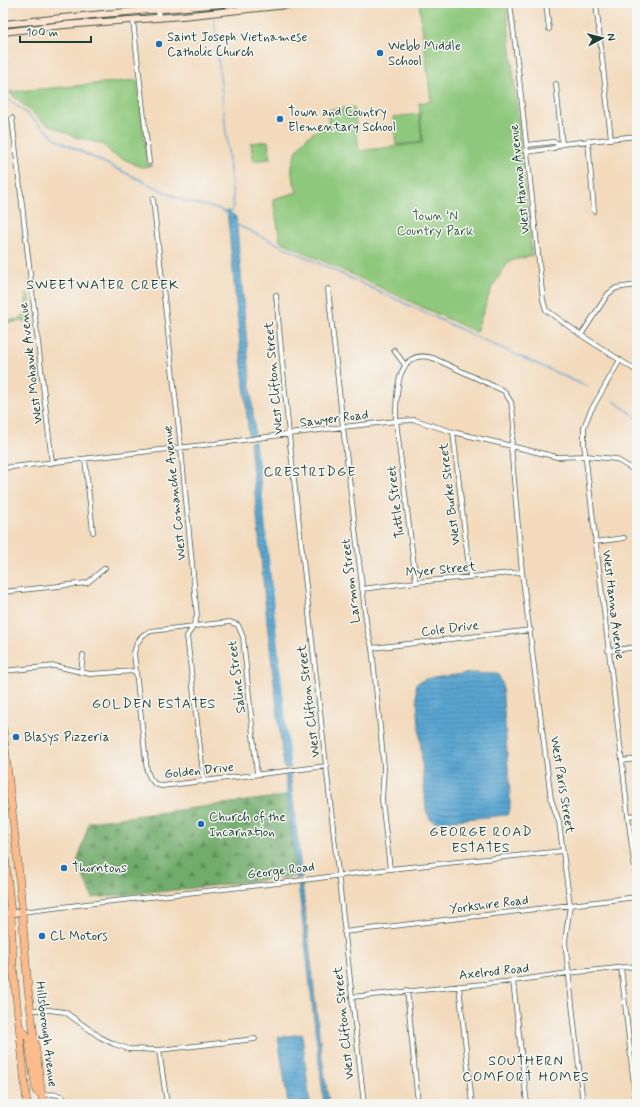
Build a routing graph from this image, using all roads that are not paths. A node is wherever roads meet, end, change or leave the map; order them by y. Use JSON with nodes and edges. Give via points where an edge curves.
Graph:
{"nodes":[{"id":1,"x":157,"y":3,"type":"edge"},
{"id":2,"x":234,"y":3,"type":"edge"},
{"id":3,"x":306,"y":3,"type":"edge"},
{"id":4,"x":510,"y":3,"type":"edge"},
{"id":5,"x":546,"y":3,"type":"edge"},
{"id":6,"x":596,"y":3,"type":"edge"},
{"id":7,"x":248,"y":6,"type":"edge"},
{"id":8,"x":199,"y":7,"type":"junction"},
{"id":9,"x":158,"y":10,"type":"junction"},
{"id":10,"x":200,"y":14,"type":"junction"},
{"id":11,"x":159,"y":18,"type":"junction"},
{"id":12,"x":133,"y":20,"type":"junction"},
{"id":13,"x":30,"y":21,"type":"junction"},
{"id":14,"x":4,"y":23,"type":"edge"},
{"id":15,"x":30,"y":29,"type":"junction"},
{"id":16,"x":549,"y":29,"type":"dead end"},
{"id":17,"x":5,"y":31,"type":"edge"},
{"id":18,"x":556,"y":84,"type":"dead end"},
{"id":19,"x":12,"y":118,"type":"dead end"},
{"id":20,"x":637,"y":136,"type":"edge"},
{"id":21,"x":611,"y":139,"type":"junction"},
{"id":22,"x":588,"y":141,"type":"junction"},
{"id":23,"x":562,"y":144,"type":"junction"},
{"id":24,"x":527,"y":146,"type":"junction"},
{"id":25,"x":527,"y":152,"type":"junction"},
{"id":26,"x":149,"y":162,"type":"dead end"},
{"id":27,"x":153,"y":199,"type":"dead end"},
{"id":28,"x":594,"y":211,"type":"dead end"},
{"id":29,"x":637,"y":285,"type":"edge"},
{"id":30,"x":328,"y":289,"type":"dead end"},
{"id":31,"x":276,"y":295,"type":"dead end"},
{"id":32,"x":581,"y":335,"type":"junction"},
{"id":33,"x":394,"y":350,"type":"dead end"},
{"id":34,"x":620,"y":360,"type":"junction"},
{"id":35,"x":405,"y":365,"type":"junction"},
{"id":36,"x":637,"y":371,"type":"edge"},
{"id":37,"x":396,"y":421,"type":"junction"},
{"id":38,"x":343,"y":427,"type":"junction"},
{"id":39,"x":453,"y":432,"type":"junction"},
{"id":40,"x":289,"y":435,"type":"junction"},
{"id":41,"x":511,"y":446,"type":"junction"},
{"id":42,"x":181,"y":448,"type":"junction"},
{"id":43,"x":586,"y":456,"type":"junction"},
{"id":44,"x":85,"y":459,"type":"junction"},
{"id":45,"x":52,"y":463,"type":"junction"},
{"id":46,"x":3,"y":468,"type":"edge"},
{"id":47,"x":637,"y":472,"type":"edge"},
{"id":48,"x":93,"y":532,"type":"dead end"},
{"id":49,"x":624,"y":538,"type":"dead end"},
{"id":50,"x":595,"y":542,"type":"junction"},
{"id":51,"x":105,"y":568,"type":"dead end"},
{"id":52,"x":522,"y":572,"type":"junction"},
{"id":53,"x":470,"y":577,"type":"junction"},
{"id":54,"x":416,"y":582,"type":"junction"},
{"id":55,"x":362,"y":589,"type":"junction"},
{"id":56,"x":3,"y":592,"type":"edge"},
{"id":57,"x":193,"y":627,"type":"junction"},
{"id":58,"x":531,"y":630,"type":"junction"},
{"id":59,"x":637,"y":647,"type":"edge"},
{"id":60,"x":372,"y":648,"type":"junction"},
{"id":61,"x":608,"y":652,"type":"junction"},
{"id":62,"x":83,"y":655,"type":"dead end"},
{"id":63,"x":3,"y":671,"type":"edge"},
{"id":64,"x":135,"y":671,"type":"junction"},
{"id":65,"x":81,"y":672,"type":"junction"},
{"id":66,"x":3,"y":729,"type":"edge"},
{"id":67,"x":637,"y":759,"type":"edge"},
{"id":68,"x":622,"y":761,"type":"junction"},
{"id":69,"x":327,"y":766,"type":"junction"},
{"id":70,"x":257,"y":774,"type":"junction"},
{"id":71,"x":3,"y":780,"type":"edge"},
{"id":72,"x":204,"y":782,"type":"junction"},
{"id":73,"x":10,"y":785,"type":"junction"},
{"id":74,"x":637,"y":815,"type":"edge"},
{"id":75,"x":628,"y":816,"type":"junction"},
{"id":76,"x":3,"y":837,"type":"edge"},
{"id":77,"x":562,"y":851,"type":"junction"},
{"id":78,"x":390,"y":869,"type":"junction"},
{"id":79,"x":338,"y":876,"type":"junction"},
{"id":80,"x":637,"y":885,"type":"edge"},
{"id":81,"x":637,"y":897,"type":"edge"},
{"id":82,"x":570,"y":905,"type":"junction"},
{"id":83,"x":22,"y":912,"type":"junction"},
{"id":84,"x":7,"y":914,"type":"edge"},
{"id":85,"x":344,"y":932,"type":"junction"},
{"id":86,"x":637,"y":966,"type":"edge"},
{"id":87,"x":621,"y":967,"type":"junction"},
{"id":88,"x":568,"y":973,"type":"junction"},
{"id":89,"x":513,"y":981,"type":"junction"},
{"id":90,"x":459,"y":986,"type":"junction"},
{"id":91,"x":407,"y":990,"type":"junction"},
{"id":92,"x":352,"y":996,"type":"junction"},
{"id":93,"x":31,"y":1010,"type":"junction"},
{"id":94,"x":20,"y":1027,"type":"junction"},
{"id":95,"x":255,"y":1039,"type":"dead end"},
{"id":96,"x":160,"y":1050,"type":"junction"},
{"id":97,"x":42,"y":1095,"type":"junction"},
{"id":98,"x":27,"y":1104,"type":"edge"},
{"id":99,"x":43,"y":1104,"type":"edge"},
{"id":100,"x":67,"y":1104,"type":"edge"},
{"id":101,"x":167,"y":1104,"type":"edge"},
{"id":102,"x":364,"y":1104,"type":"edge"},
{"id":103,"x":418,"y":1104,"type":"edge"},
{"id":104,"x":472,"y":1104,"type":"edge"},
{"id":105,"x":527,"y":1104,"type":"edge"},
{"id":106,"x":582,"y":1104,"type":"edge"},
{"id":107,"x":636,"y":1104,"type":"edge"}],
"edges":[{"from":1,"to":9,"type":"street"},
{"from":2,"to":8,"type":"main road"},
{"from":3,"to":7,"type":"main road"},
{"from":4,"to":24,"type":"street","name":"West Hanna Avenue"},
{"from":5,"to":16,"type":"street"},
{"from":6,"to":21,"type":"street"},
{"from":7,"to":10,"type":"main road"},
{"from":8,"to":9,"type":"main road"},
{"from":8,"to":10,"type":"main road"},
{"from":9,"to":11,"type":"street"},
{"from":9,"to":13,"type":"main road"},
{"from":10,"to":11,"type":"main road"},
{"from":11,"to":12,"type":"main road"},
{"from":12,"to":15,"type":"main road"},
{"from":12,"to":26,"type":"street"},
{"from":13,"to":14,"type":"main road"},
{"from":13,"to":15,"type":"main road"},
{"from":14,"to":17,"type":"main road"},
{"from":15,"to":17,"type":"main road"},
{"from":18,"to":23,"type":"street"},
{"from":19,"to":45,"type":"street","name":"West Mohawk Avenue"},
{"from":20,"to":21,"type":"street"},
{"from":21,"to":22,"type":"street"},
{"from":22,"to":23,"type":"street"},
{"from":22,"to":28,"type":"street"},
{"from":23,"to":24,"type":"street","via":[[553,142]]},
{"from":23,"to":25,"type":"street","via":[[554,148]]},
{"from":24,"to":25,"type":"street","name":"West Hanna Avenue"},
{"from":25,"to":32,"type":"street","name":"West Hanna Avenue","via":[[543,300],[546,310]]},
{"from":27,"to":42,"type":"street","name":"West Comanche Avenue"},
{"from":29,"to":32,"type":"street","via":[[616,288],[608,294]]},
{"from":30,"to":38,"type":"street","name":"Larmon Street"},
{"from":31,"to":40,"type":"street","name":"West Clifton Street"},
{"from":32,"to":34,"type":"street","name":"West Hanna Avenue"},
{"from":33,"to":35,"type":"street"},
{"from":34,"to":36,"type":"street","name":"West Hanna Avenue"},
{"from":34,"to":43,"type":"street","name":"West Hanna Avenue","via":[[584,427]]},
{"from":35,"to":37,"type":"street","name":"Tuttle Street","via":[[397,393]]},
{"from":35,"to":41,"type":"street","name":"West Paris Street","via":[[419,356],[426,356],[504,391],[511,402],[513,415]]},
{"from":37,"to":38,"type":"street","name":"Sawyer Road"},
{"from":37,"to":39,"type":"street","name":"Sawyer Road","via":[[415,420]]},
{"from":37,"to":54,"type":"street","name":"Tuttle Street"},
{"from":38,"to":40,"type":"street","name":"Sawyer Road"},
{"from":38,"to":55,"type":"street","name":"Larmon Street"},
{"from":39,"to":41,"type":"street","name":"Sawyer Road"},
{"from":39,"to":53,"type":"street","name":"West Burke Street"},
{"from":40,"to":42,"type":"street","name":"Sawyer Road"},
{"from":40,"to":69,"type":"street","name":"West Clifton Street"},
{"from":41,"to":43,"type":"street","name":"Sawyer Road","via":[[557,457]]},
{"from":41,"to":52,"type":"street","name":"West Paris Street"},
{"from":42,"to":44,"type":"street","name":"Sawyer Road"},
{"from":42,"to":57,"type":"street","name":"West Comanche Avenue","via":[[197,616]]},
{"from":43,"to":47,"type":"street","name":"Sawyer Road","via":[[616,459]]},
{"from":43,"to":50,"type":"street","name":"West Hanna Avenue"},
{"from":44,"to":45,"type":"street","name":"Sawyer Road"},
{"from":44,"to":48,"type":"street"},
{"from":45,"to":46,"type":"street","name":"Sawyer Road"},
{"from":49,"to":50,"type":"street"},
{"from":50,"to":61,"type":"street","name":"West Hanna Avenue"},
{"from":51,"to":56,"type":"street","via":[[87,583]]},
{"from":52,"to":53,"type":"street","name":"Myer Street"},
{"from":52,"to":58,"type":"street","name":"West Paris Street"},
{"from":53,"to":54,"type":"street","name":"Myer Street"},
{"from":54,"to":55,"type":"street","name":"Myer Street"},
{"from":55,"to":60,"type":"street","name":"Larmon Street"},
{"from":57,"to":64,"type":"street","name":"Saline Street","via":[[151,631],[143,635],[134,653]]},
{"from":57,"to":70,"type":"street","name":"Saline Street","via":[[230,622],[238,625],[243,637]]},
{"from":57,"to":72,"type":"street","name":"West Comanche Avenue","via":[[187,636]]},
{"from":58,"to":60,"type":"street","name":"Cole Drive"},
{"from":58,"to":77,"type":"street","name":"West Paris Street","via":[[551,799],[558,822]]},
{"from":59,"to":61,"type":"street"},
{"from":60,"to":78,"type":"street","name":"Larmon Street","via":[[384,767],[382,800]]},
{"from":61,"to":68,"type":"street","name":"West Hanna Avenue"},
{"from":62,"to":65,"type":"street"},
{"from":63,"to":65,"type":"street","via":[[55,666]]},
{"from":64,"to":65,"type":"street","via":[[90,674]]},
{"from":64,"to":72,"type":"street","name":"Golden Drive","via":[[150,778],[162,786]]},
{"from":66,"to":73,"type":"main road","name":"Hillsborough Avenue"},
{"from":67,"to":68,"type":"street"},
{"from":68,"to":75,"type":"street","name":"West Hanna Avenue"},
{"from":69,"to":70,"type":"street","name":"Golden Drive"},
{"from":69,"to":79,"type":"street","name":"West Clifton Street"},
{"from":70,"to":72,"type":"street","name":"Golden Drive"},
{"from":71,"to":73,"type":"main road"},
{"from":73,"to":83,"type":"main road","name":"Hillsborough Avenue"},
{"from":74,"to":75,"type":"street"},
{"from":75,"to":80,"type":"street","name":"West Hanna Avenue"},
{"from":76,"to":84,"type":"main road","name":"Hillsborough Avenue"},
{"from":77,"to":78,"type":"street","name":"George Road"},
{"from":77,"to":82,"type":"street","name":"West Paris Street"},
{"from":78,"to":79,"type":"street","name":"George Road"},
{"from":79,"to":83,"type":"street","name":"George Road"},
{"from":79,"to":85,"type":"street","name":"West Clifton Street"},
{"from":81,"to":82,"type":"street","name":"Yorkshire Road"},
{"from":82,"to":85,"type":"street","name":"Yorkshire Road"},
{"from":82,"to":88,"type":"street","name":"West Paris Street","via":[[565,941]]},
{"from":83,"to":84,"type":"main road","name":"George Road"},
{"from":83,"to":93,"type":"main road","name":"Hillsborough Avenue"},
{"from":84,"to":94,"type":"main road","name":"Hillsborough Avenue"},
{"from":85,"to":92,"type":"street","name":"West Clifton Street"},
{"from":86,"to":87,"type":"street","name":"Axelrod Road"},
{"from":87,"to":88,"type":"street","name":"Axelrod Road"},
{"from":87,"to":107,"type":"street"},
{"from":88,"to":89,"type":"street","name":"Axelrod Road"},
{"from":88,"to":106,"type":"street","name":"West Paris Street"},
{"from":89,"to":90,"type":"street","name":"Axelrod Road"},
{"from":89,"to":105,"type":"street"},
{"from":90,"to":91,"type":"street","name":"Axelrod Road"},
{"from":90,"to":104,"type":"street"},
{"from":91,"to":92,"type":"street","name":"Axelrod Road"},
{"from":91,"to":103,"type":"street"},
{"from":92,"to":102,"type":"street","name":"West Clifton Street"},
{"from":93,"to":96,"type":"street","via":[[65,1012],[114,1044],[130,1049]]},
{"from":93,"to":97,"type":"main road","name":"Hillsborough Avenue"},
{"from":94,"to":97,"type":"main road","via":[[28,1037],[36,1091]]},
{"from":94,"to":98,"type":"main road","name":"Hillsborough Avenue"},
{"from":95,"to":96,"type":"street"},
{"from":96,"to":101,"type":"street"},
{"from":97,"to":99,"type":"main road","name":"Hillsborough Avenue"},
{"from":97,"to":100,"type":"street","via":[[62,1096]]}]}
